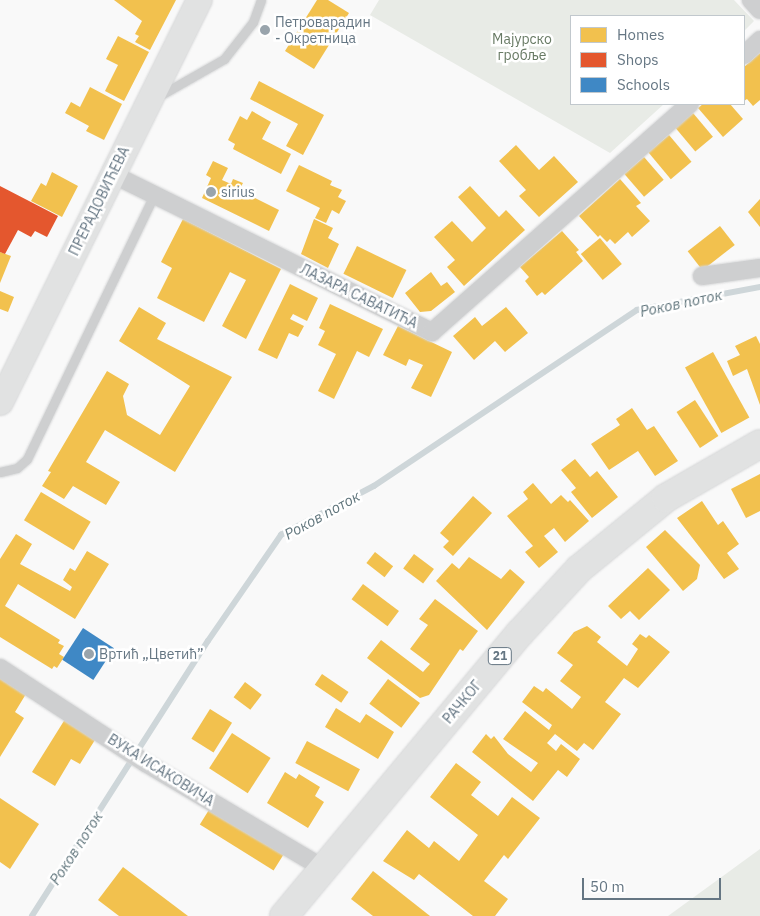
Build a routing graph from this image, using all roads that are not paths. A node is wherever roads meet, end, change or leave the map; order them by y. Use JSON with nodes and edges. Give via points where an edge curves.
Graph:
{"nodes":[{"id":1,"x":199,"y":0,"type":"edge"},
{"id":2,"x":261,"y":0,"type":"edge"},
{"id":3,"x":751,"y":0,"type":"edge"},
{"id":4,"x":760,"y":10,"type":"edge"},
{"id":5,"x":760,"y":40,"type":"edge"},
{"id":6,"x":745,"y":54,"type":"edge"},
{"id":7,"x":148,"y":102,"type":"junction"},
{"id":8,"x":689,"y":105,"type":"edge"},
{"id":9,"x":112,"y":174,"type":"junction"},
{"id":10,"x":154,"y":195,"type":"junction"},
{"id":11,"x":760,"y":268,"type":"edge"},
{"id":12,"x":702,"y":276,"type":"dead end"},
{"id":13,"x":0,"y":402,"type":"edge"},
{"id":14,"x":760,"y":444,"type":"edge"},
{"id":15,"x":0,"y":472,"type":"edge"},
{"id":16,"x":0,"y":668,"type":"edge"},
{"id":17,"x":324,"y":868,"type":"junction"},
{"id":18,"x":284,"y":916,"type":"edge"}],
"edges":[{"from":1,"to":7,"type":"main road","name":"ПРЕРАДОВИЋЕВА"},
{"from":2,"to":7,"type":"lane","via":[[253,22],[224,59]]},
{"from":3,"to":4,"type":"street"},
{"from":5,"to":6,"type":"street"},
{"from":7,"to":9,"type":"main road","name":"ПРЕРАДОВИЋЕВА"},
{"from":8,"to":10,"type":"street","name":"ЛАЗАРА САВАТИЋА","via":[[432,332]]},
{"from":9,"to":10,"type":"street","name":"ЛАЗАРА САВАТИЋА"},
{"from":9,"to":13,"type":"main road","name":"ПРЕРАДОВИЋЕВА"},
{"from":10,"to":15,"type":"lane","via":[[28,459],[17,468]]},
{"from":11,"to":12,"type":"street"},
{"from":14,"to":17,"type":"main road","name":"РАЧКОГ","number":"21","via":[[666,498],[579,569],[520,634]]},
{"from":16,"to":17,"type":"street","name":"ВУКА ИСАКОВИЧА","via":[[146,762]]},
{"from":17,"to":18,"type":"main road","name":"РАЧКОГ","number":"21"}]}
